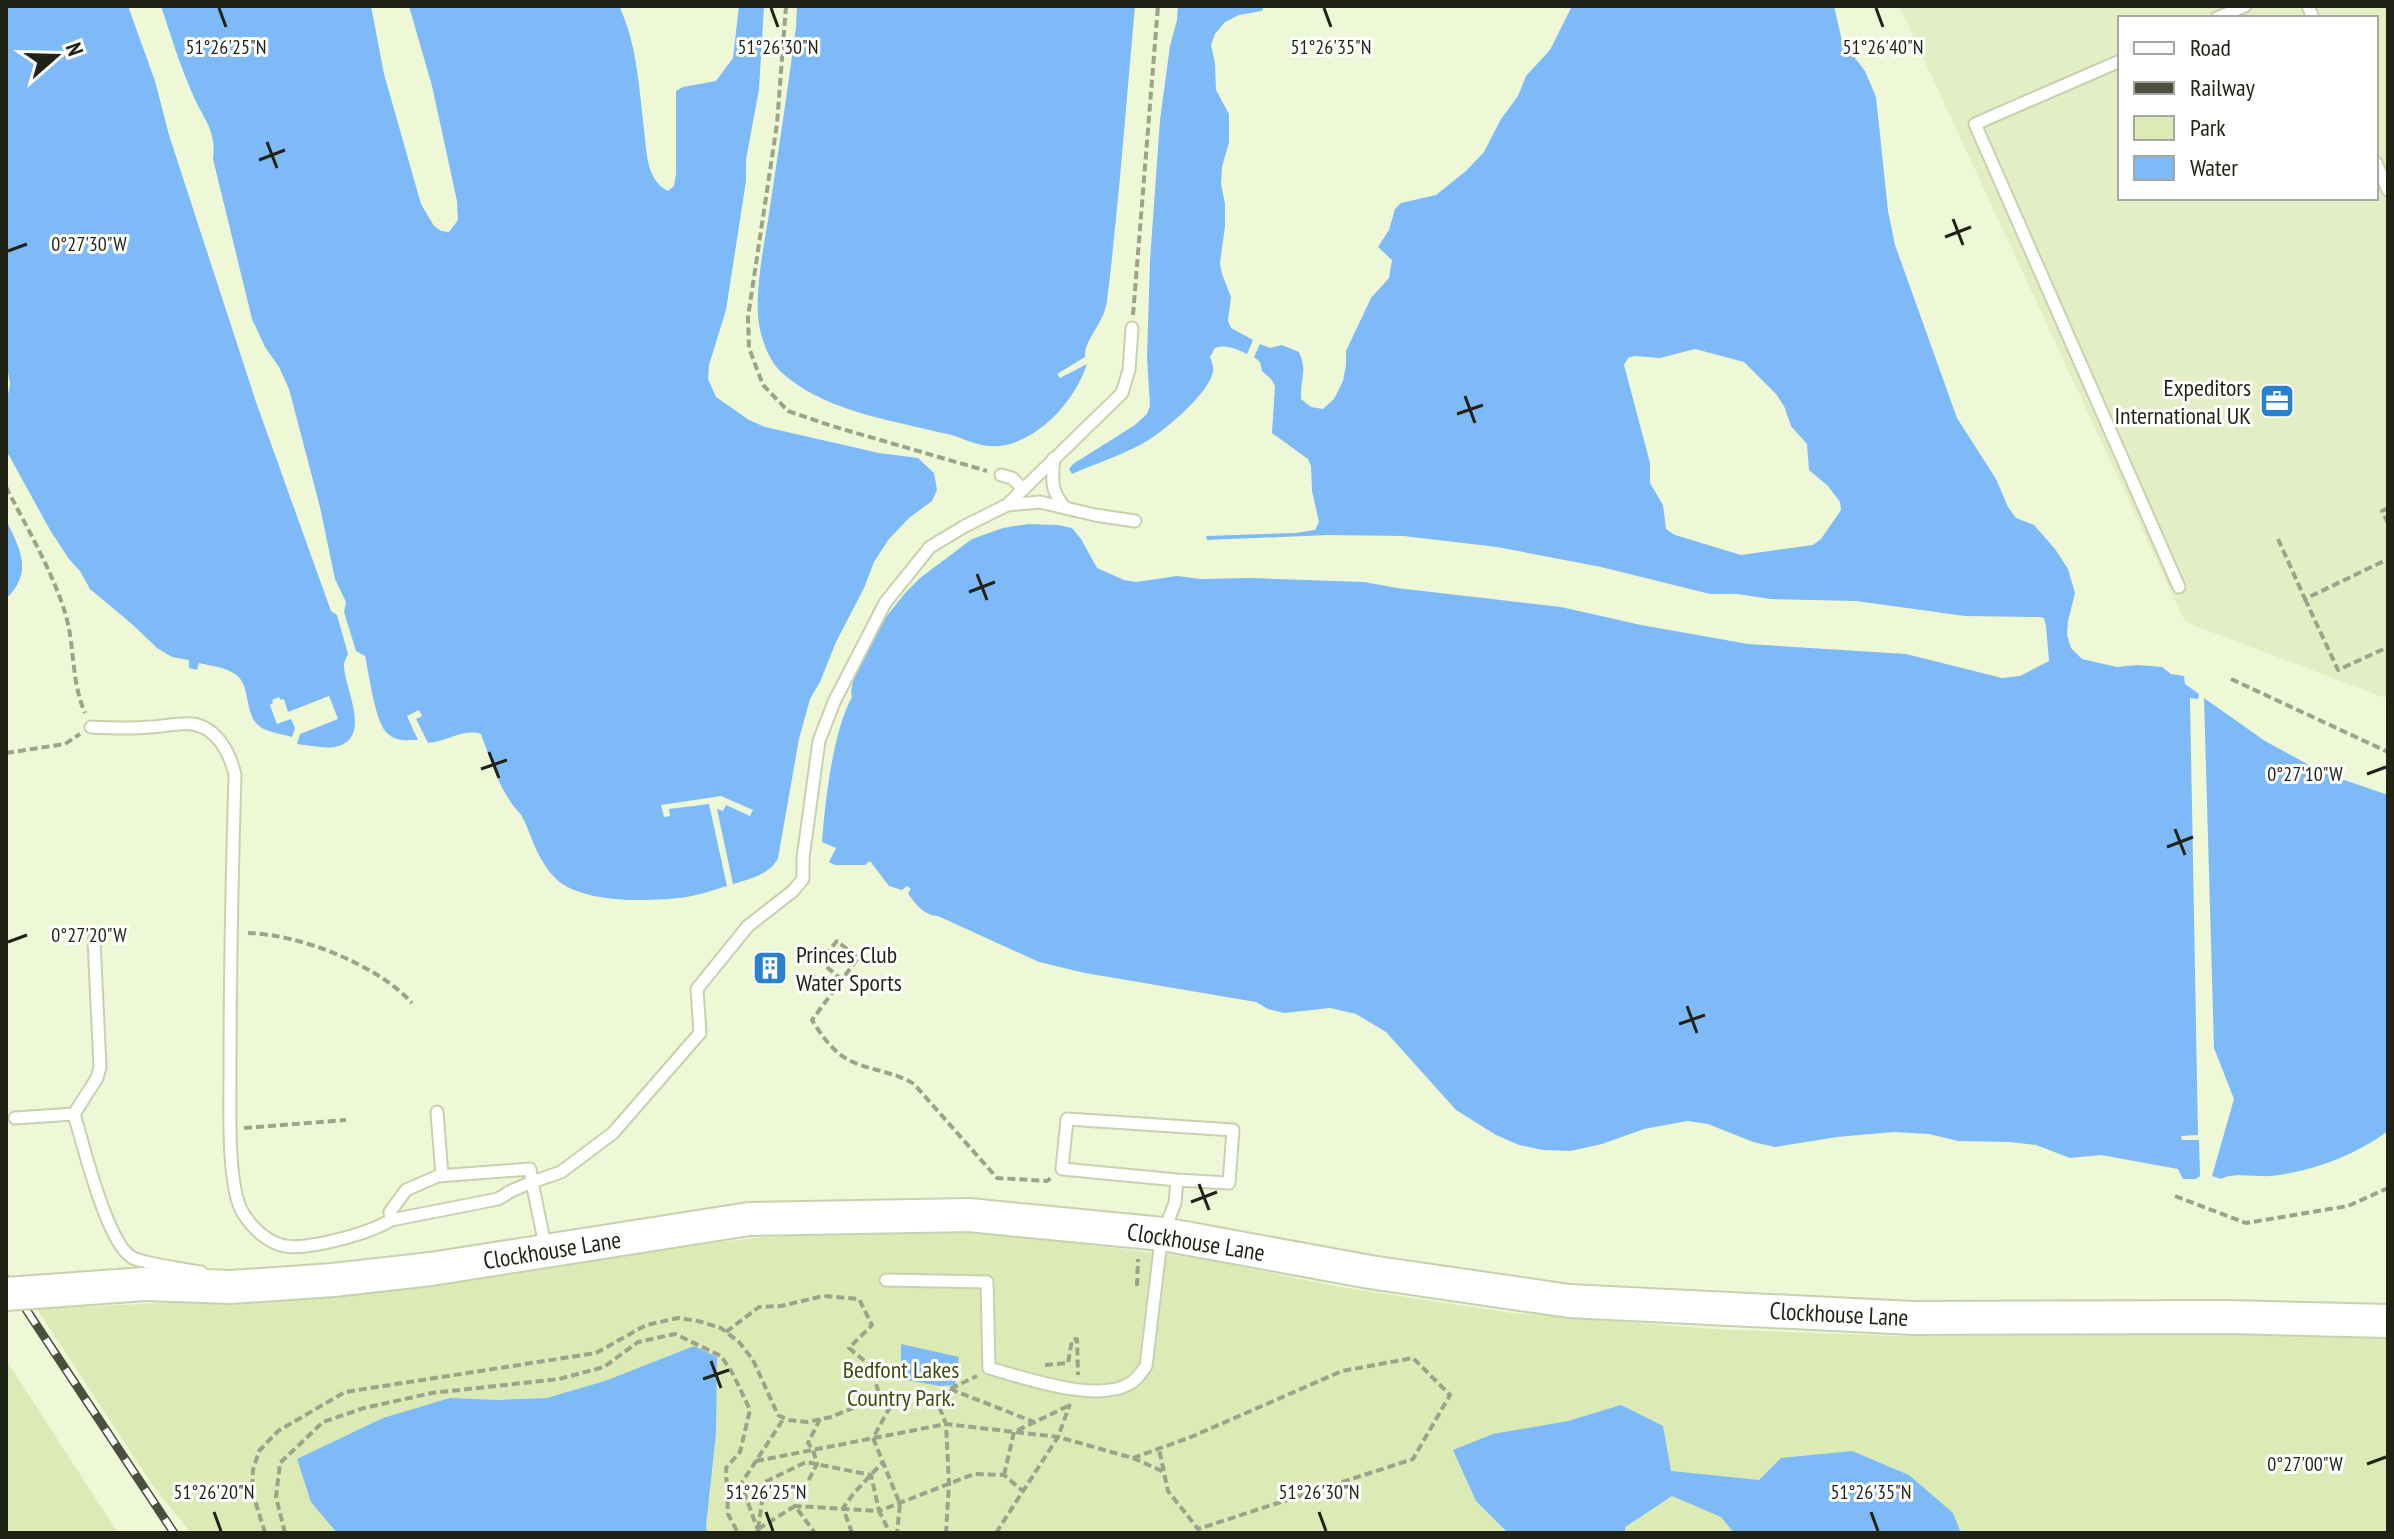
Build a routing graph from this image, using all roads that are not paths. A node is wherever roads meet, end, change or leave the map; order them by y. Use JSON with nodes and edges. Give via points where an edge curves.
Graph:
{"nodes":[{"id":1,"x":2245,"y":6,"type":"edge"},
{"id":2,"x":2222,"y":16,"type":"edge"},
{"id":3,"x":2118,"y":62,"type":"edge"},
{"id":4,"x":2378,"y":167,"type":"edge"},
{"id":5,"x":2388,"y":189,"type":"edge"},
{"id":6,"x":1132,"y":328,"type":"road end"},
{"id":7,"x":1054,"y":458,"type":"junction"},
{"id":8,"x":1001,"y":475,"type":"road end"},
{"id":9,"x":1023,"y":489,"type":"junction"},
{"id":10,"x":1007,"y":505,"type":"junction"},
{"id":11,"x":1065,"y":508,"type":"junction"},
{"id":12,"x":1135,"y":521,"type":"dead end"},
{"id":13,"x":2179,"y":587,"type":"dead end"},
{"id":14,"x":91,"y":727,"type":"road end"},
{"id":15,"x":94,"y":940,"type":"dead end"},
{"id":16,"x":437,"y":1112,"type":"dead end"},
{"id":17,"x":74,"y":1114,"type":"junction"},
{"id":18,"x":15,"y":1118,"type":"dead end"},
{"id":19,"x":442,"y":1175,"type":"junction"},
{"id":20,"x":1177,"y":1180,"type":"junction"},
{"id":21,"x":532,"y":1182,"type":"junction"},
{"id":22,"x":391,"y":1220,"type":"junction"},
{"id":23,"x":1151,"y":1241,"type":"junction"},
{"id":24,"x":546,"y":1251,"type":"junction"},
{"id":25,"x":886,"y":1280,"type":"dead end"},
{"id":26,"x":231,"y":1287,"type":"junction"},
{"id":27,"x":6,"y":1294,"type":"edge"},
{"id":28,"x":2388,"y":1321,"type":"edge"}],
"edges":[{"from":1,"to":2,"type":"lane"},
{"from":3,"to":13,"type":"lane","via":[[1975,124]]},
{"from":4,"to":5,"type":"lane"},
{"from":6,"to":7,"type":"lane","via":[[1122,393]]},
{"from":7,"to":9,"type":"lane"},
{"from":7,"to":11,"type":"lane","via":[[1055,496]]},
{"from":8,"to":9,"type":"lane"},
{"from":9,"to":10,"type":"lane"},
{"from":10,"to":11,"type":"lane","via":[[1040,502]]},
{"from":10,"to":21,"type":"lane","via":[[930,547],[885,603],[819,741],[803,879],[748,926],[697,989],[700,1033],[613,1133],[561,1172]]},
{"from":11,"to":12,"type":"lane"},
{"from":14,"to":22,"type":"lane","via":[[192,724],[219,738],[233,763],[230,1130],[241,1211],[267,1239],[286,1246],[321,1243]]},
{"from":15,"to":17,"type":"lane","via":[[100,1067]]},
{"from":16,"to":19,"type":"lane"},
{"from":17,"to":18,"type":"lane"},
{"from":17,"to":26,"type":"lane","via":[[122,1249],[133,1258],[205,1273]]},
{"from":19,"to":21,"type":"lane","via":[[530,1169]]},
{"from":19,"to":22,"type":"lane","via":[[406,1190],[390,1212]]},
{"from":20,"to":20,"type":"lane","via":[[1229,1183],[1233,1130],[1067,1119],[1062,1169]]},
{"from":20,"to":23,"type":"lane","via":[[1175,1203]]},
{"from":21,"to":22,"type":"lane","via":[[498,1199]]},
{"from":21,"to":24,"type":"lane"},
{"from":23,"to":24,"type":"main road","name":"Clockhouse Lane","via":[[969,1215],[749,1219]]},
{"from":23,"to":25,"type":"lane","via":[[1146,1366],[1130,1384],[1115,1389],[1074,1390],[989,1368],[987,1282]]},
{"from":23,"to":28,"type":"main road","name":"Clockhouse Lane","via":[[1569,1301],[1913,1318]]},
{"from":24,"to":26,"type":"main road","name":"Clockhouse Lane","via":[[431,1269]]},
{"from":26,"to":27,"type":"main road","name":"Clockhouse Lane","bridge":true,"via":[[145,1284]]}]}
